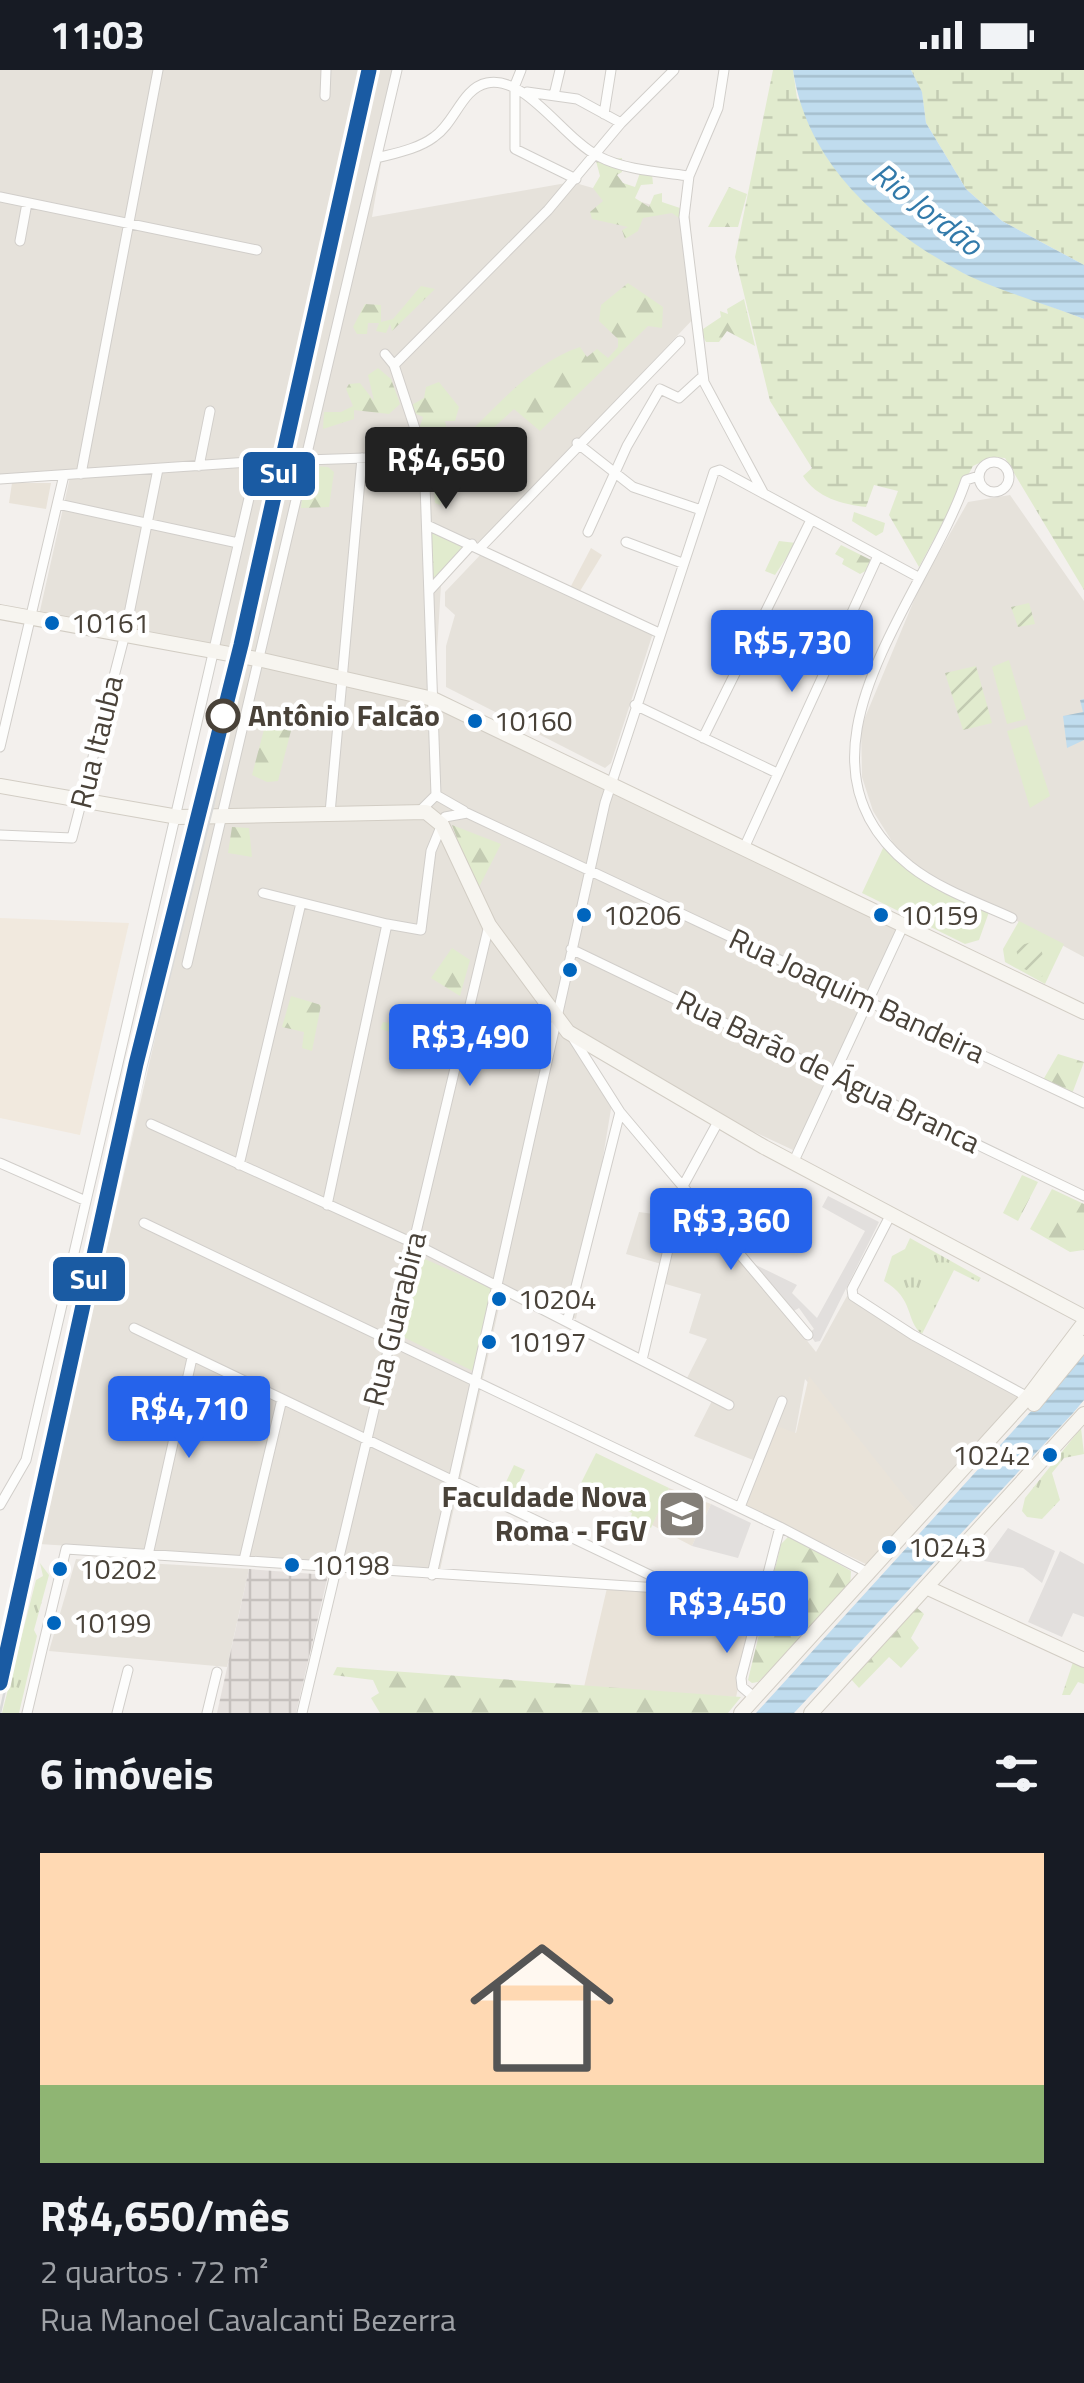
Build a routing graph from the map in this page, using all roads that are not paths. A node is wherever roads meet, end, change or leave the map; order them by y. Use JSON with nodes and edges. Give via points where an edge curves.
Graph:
{"nodes":[{"id":1,"x":158,"y":70,"type":"edge"},
{"id":2,"x":326,"y":70,"type":"edge"},
{"id":3,"x":397,"y":70,"type":"edge"},
{"id":4,"x":490,"y":70,"type":"edge"},
{"id":5,"x":520,"y":70,"type":"edge"},
{"id":6,"x":560,"y":70,"type":"edge"},
{"id":7,"x":611,"y":70,"type":"edge"},
{"id":8,"x":674,"y":70,"type":"edge"},
{"id":9,"x":724,"y":70,"type":"edge"},
{"id":10,"x":511,"y":84,"type":"junction"},
{"id":11,"x":527,"y":92,"type":"junction"},
{"id":12,"x":554,"y":95,"type":"junction"},
{"id":13,"x":325,"y":96,"type":"dead end"},
{"id":14,"x":604,"y":114,"type":"junction"},
{"id":15,"x":621,"y":123,"type":"junction"},
{"id":16,"x":596,"y":155,"type":"junction"},
{"id":17,"x":377,"y":158,"type":"junction"},
{"id":18,"x":689,"y":176,"type":"junction"},
{"id":19,"x":576,"y":179,"type":"junction"},
{"id":20,"x":0,"y":197,"type":"edge"},
{"id":21,"x":27,"y":202,"type":"junction"},
{"id":22,"x":131,"y":224,"type":"junction"},
{"id":23,"x":20,"y":241,"type":"dead end"},
{"id":24,"x":257,"y":250,"type":"dead end"},
{"id":25,"x":680,"y":340,"type":"dead end"},
{"id":26,"x":385,"y":354,"type":"dead end"},
{"id":27,"x":394,"y":366,"type":"junction"},
{"id":28,"x":703,"y":376,"type":"junction"},
{"id":29,"x":210,"y":410,"type":"dead end"},
{"id":30,"x":577,"y":444,"type":"junction"},
{"id":31,"x":424,"y":456,"type":"junction"},
{"id":32,"x":362,"y":458,"type":"junction"},
{"id":33,"x":306,"y":460,"type":"junction"},
{"id":34,"x":199,"y":466,"type":"junction"},
{"id":35,"x":158,"y":469,"type":"junction"},
{"id":36,"x":81,"y":474,"type":"junction"},
{"id":37,"x":614,"y":474,"type":"junction"},
{"id":38,"x":64,"y":475,"type":"junction"},
{"id":39,"x":0,"y":479,"type":"edge"},
{"id":40,"x":981,"y":482,"type":"dead end"},
{"id":41,"x":765,"y":496,"type":"junction"},
{"id":42,"x":58,"y":504,"type":"junction"},
{"id":43,"x":700,"y":510,"type":"junction"},
{"id":44,"x":810,"y":522,"type":"junction"},
{"id":45,"x":144,"y":523,"type":"junction"},
{"id":46,"x":427,"y":525,"type":"junction"},
{"id":47,"x":588,"y":532,"type":"dead end"},
{"id":48,"x":626,"y":542,"type":"dead end"},
{"id":49,"x":238,"y":543,"type":"junction"},
{"id":50,"x":477,"y":546,"type":"junction"},
{"id":51,"x":877,"y":558,"type":"junction"},
{"id":52,"x":682,"y":564,"type":"junction"},
{"id":53,"x":918,"y":577,"type":"junction"},
{"id":54,"x":430,"y":590,"type":"junction"},
{"id":55,"x":0,"y":612,"type":"edge"},
{"id":56,"x":27,"y":618,"type":"junction"},
{"id":57,"x":658,"y":632,"type":"junction"},
{"id":58,"x":124,"y":634,"type":"junction"},
{"id":59,"x":216,"y":652,"type":"junction"},
{"id":60,"x":262,"y":660,"type":"junction"},
{"id":61,"x":342,"y":680,"type":"junction"},
{"id":62,"x":433,"y":699,"type":"junction"},
{"id":63,"x":635,"y":705,"type":"junction"},
{"id":64,"x":703,"y":738,"type":"junction"},
{"id":65,"x":0,"y":747,"type":"edge"},
{"id":66,"x":777,"y":773,"type":"junction"},
{"id":67,"x":610,"y":782,"type":"junction"},
{"id":68,"x":0,"y":786,"type":"edge"},
{"id":69,"x":436,"y":795,"type":"junction"},
{"id":70,"x":82,"y":802,"type":"junction"},
{"id":71,"x":420,"y":811,"type":"junction"},
{"id":72,"x":467,"y":812,"type":"junction"},
{"id":73,"x":330,"y":813,"type":"junction"},
{"id":74,"x":172,"y":816,"type":"junction"},
{"id":75,"x":225,"y":816,"type":"junction"},
{"id":76,"x":442,"y":825,"type":"junction"},
{"id":77,"x":0,"y":835,"type":"edge"},
{"id":78,"x":744,"y":848,"type":"junction"},
{"id":79,"x":588,"y":868,"type":"junction"},
{"id":80,"x":262,"y":894,"type":"dead end"},
{"id":81,"x":301,"y":902,"type":"junction"},
{"id":82,"x":1012,"y":918,"type":"dead end"},
{"id":83,"x":386,"y":924,"type":"junction"},
{"id":84,"x":488,"y":925,"type":"junction"},
{"id":85,"x":903,"y":926,"type":"junction"},
{"id":86,"x":570,"y":949,"type":"junction"},
{"id":87,"x":187,"y":964,"type":"dead end"},
{"id":88,"x":869,"y":1003,"type":"junction"},
{"id":89,"x":1084,"y":1012,"type":"edge"},
{"id":90,"x":564,"y":1027,"type":"junction"},
{"id":91,"x":834,"y":1074,"type":"junction"},
{"id":92,"x":1084,"y":1104,"type":"edge"},
{"id":93,"x":620,"y":1112,"type":"junction"},
{"id":94,"x":718,"y":1120,"type":"junction"},
{"id":95,"x":151,"y":1124,"type":"dead end"},
{"id":96,"x":793,"y":1162,"type":"junction"},
{"id":97,"x":0,"y":1163,"type":"edge"},
{"id":98,"x":239,"y":1166,"type":"junction"},
{"id":99,"x":684,"y":1186,"type":"junction"},
{"id":100,"x":1084,"y":1196,"type":"edge"},
{"id":101,"x":86,"y":1201,"type":"junction"},
{"id":102,"x":327,"y":1205,"type":"junction"},
{"id":103,"x":890,"y":1216,"type":"junction"},
{"id":104,"x":144,"y":1223,"type":"dead end"},
{"id":105,"x":413,"y":1243,"type":"junction"},
{"id":106,"x":497,"y":1284,"type":"junction"},
{"id":107,"x":567,"y":1322,"type":"junction"},
{"id":108,"x":1084,"y":1322,"type":"edge"},
{"id":109,"x":134,"y":1328,"type":"dead end"},
{"id":110,"x":808,"y":1334,"type":"dead end"},
{"id":111,"x":388,"y":1341,"type":"junction"},
{"id":112,"x":1084,"y":1343,"type":"edge"},
{"id":113,"x":192,"y":1358,"type":"junction"},
{"id":114,"x":642,"y":1360,"type":"junction"},
{"id":115,"x":475,"y":1383,"type":"junction"},
{"id":116,"x":1028,"y":1397,"type":"junction"},
{"id":117,"x":282,"y":1399,"type":"junction"},
{"id":118,"x":782,"y":1401,"type":"dead end"},
{"id":119,"x":729,"y":1405,"type":"dead end"},
{"id":120,"x":1084,"y":1414,"type":"edge"},
{"id":121,"x":366,"y":1436,"type":"junction"},
{"id":122,"x":453,"y":1478,"type":"junction"},
{"id":123,"x":938,"y":1495,"type":"junction"},
{"id":124,"x":0,"y":1505,"type":"edge"},
{"id":125,"x":740,"y":1507,"type":"junction"},
{"id":126,"x":780,"y":1526,"type":"junction"},
{"id":127,"x":148,"y":1554,"type":"junction"},
{"id":128,"x":244,"y":1560,"type":"junction"},
{"id":129,"x":336,"y":1566,"type":"junction"},
{"id":130,"x":870,"y":1574,"type":"junction"},
{"id":131,"x":432,"y":1575,"type":"junction"},
{"id":132,"x":928,"y":1588,"type":"junction"},
{"id":133,"x":680,"y":1590,"type":"junction"},
{"id":134,"x":764,"y":1595,"type":"junction"},
{"id":135,"x":1084,"y":1660,"type":"edge"},
{"id":136,"x":128,"y":1670,"type":"dead end"},
{"id":137,"x":217,"y":1672,"type":"dead end"},
{"id":138,"x":755,"y":1698,"type":"junction"},
{"id":139,"x":27,"y":1713,"type":"edge"},
{"id":140,"x":118,"y":1713,"type":"edge"},
{"id":141,"x":207,"y":1713,"type":"edge"},
{"id":142,"x":302,"y":1713,"type":"edge"},
{"id":143,"x":742,"y":1713,"type":"edge"},
{"id":144,"x":811,"y":1713,"type":"edge"}],
"edges":[{"from":1,"to":22,"type":"street"},
{"from":2,"to":13,"type":"street"},
{"from":3,"to":17,"type":"street"},
{"from":4,"to":10,"type":"street"},
{"from":5,"to":10,"type":"street"},
{"from":6,"to":12,"type":"street"},
{"from":7,"to":14,"type":"street"},
{"from":8,"to":15,"type":"street"},
{"from":9,"to":18,"type":"street","via":[[718,108]]},
{"from":10,"to":11,"type":"street"},
{"from":10,"to":17,"type":"street","via":[[474,88],[434,137]]},
{"from":10,"to":19,"type":"street","via":[[515,149]]},
{"from":11,"to":12,"type":"street"},
{"from":11,"to":16,"type":"street","via":[[553,124]]},
{"from":12,"to":14,"type":"street"},
{"from":14,"to":15,"type":"street"},
{"from":15,"to":16,"type":"street"},
{"from":16,"to":18,"type":"street"},
{"from":16,"to":19,"type":"street"},
{"from":17,"to":33,"type":"street"},
{"from":18,"to":28,"type":"street","via":[[684,218]]},
{"from":19,"to":27,"type":"street"},
{"from":20,"to":21,"type":"street"},
{"from":21,"to":22,"type":"street"},
{"from":21,"to":23,"type":"street"},
{"from":22,"to":24,"type":"street"},
{"from":22,"to":36,"type":"street"},
{"from":25,"to":30,"type":"street"},
{"from":26,"to":27,"type":"street"},
{"from":27,"to":31,"type":"street"},
{"from":28,"to":37,"type":"street","via":[[679,398],[660,389]]},
{"from":28,"to":41,"type":"street"},
{"from":29,"to":34,"type":"street"},
{"from":30,"to":37,"type":"street"},
{"from":30,"to":50,"type":"street"},
{"from":31,"to":32,"type":"street"},
{"from":31,"to":46,"type":"street"},
{"from":32,"to":33,"type":"street"},
{"from":32,"to":61,"type":"street"},
{"from":33,"to":60,"type":"street"},
{"from":34,"to":35,"type":"street"},
{"from":34,"to":49,"type":"street","via":[[254,463]]},
{"from":35,"to":36,"type":"street"},
{"from":35,"to":45,"type":"street","name":"Rua Itauba"},
{"from":36,"to":38,"type":"street"},
{"from":37,"to":43,"type":"street"},
{"from":37,"to":47,"type":"street"},
{"from":38,"to":39,"type":"street"},
{"from":38,"to":42,"type":"street"},
{"from":40,"to":53,"type":"street","via":[[961,497]]},
{"from":41,"to":43,"type":"street","via":[[716,470]]},
{"from":41,"to":44,"type":"street"},
{"from":42,"to":45,"type":"street"},
{"from":42,"to":56,"type":"street"},
{"from":43,"to":52,"type":"street"},
{"from":44,"to":51,"type":"street"},
{"from":44,"to":64,"type":"street"},
{"from":45,"to":49,"type":"street"},
{"from":45,"to":58,"type":"street","name":"Rua Itauba"},
{"from":46,"to":50,"type":"street"},
{"from":46,"to":54,"type":"street"},
{"from":48,"to":52,"type":"street"},
{"from":49,"to":59,"type":"street"},
{"from":50,"to":54,"type":"street"},
{"from":50,"to":57,"type":"street"},
{"from":51,"to":53,"type":"street"},
{"from":51,"to":66,"type":"street"},
{"from":52,"to":57,"type":"street"},
{"from":53,"to":82,"type":"street","via":[[858,718],[854,758],[862,797],[878,832],[907,863]]},
{"from":54,"to":62,"type":"street"},
{"from":55,"to":56,"type":"main road"},
{"from":56,"to":58,"type":"main road"},
{"from":56,"to":65,"type":"street"},
{"from":57,"to":63,"type":"street"},
{"from":58,"to":59,"type":"main road"},
{"from":58,"to":70,"type":"street","name":"Rua Itauba"},
{"from":59,"to":60,"type":"main road"},
{"from":59,"to":74,"type":"street"},
{"from":60,"to":61,"type":"main road"},
{"from":60,"to":75,"type":"street"},
{"from":61,"to":62,"type":"main road"},
{"from":61,"to":73,"type":"street"},
{"from":62,"to":67,"type":"main road"},
{"from":62,"to":69,"type":"street"},
{"from":63,"to":64,"type":"street"},
{"from":63,"to":67,"type":"street"},
{"from":64,"to":66,"type":"street"},
{"from":66,"to":78,"type":"street"},
{"from":67,"to":78,"type":"main road"},
{"from":67,"to":79,"type":"street"},
{"from":68,"to":70,"type":"main road"},
{"from":69,"to":71,"type":"street"},
{"from":69,"to":72,"type":"street","name":"Rua Joaquim Bandeira"},
{"from":70,"to":74,"type":"main road"},
{"from":70,"to":77,"type":"street","name":"Rua Itauba","via":[[71,839]]},
{"from":71,"to":73,"type":"main road"},
{"from":71,"to":76,"type":"main road"},
{"from":72,"to":76,"type":"street","via":[[449,813]]},
{"from":72,"to":79,"type":"street","name":"Rua Joaquim Bandeira"},
{"from":73,"to":75,"type":"main road"},
{"from":74,"to":75,"type":"main road"},
{"from":74,"to":101,"type":"street"},
{"from":75,"to":87,"type":"street"},
{"from":76,"to":83,"type":"street","via":[[431,852],[422,929]]},
{"from":76,"to":84,"type":"main road"},
{"from":78,"to":85,"type":"main road"},
{"from":79,"to":86,"type":"street"},
{"from":79,"to":88,"type":"street","name":"Rua Joaquim Bandeira"},
{"from":80,"to":81,"type":"street"},
{"from":81,"to":83,"type":"street"},
{"from":81,"to":98,"type":"street"},
{"from":83,"to":102,"type":"street"},
{"from":84,"to":90,"type":"main road"},
{"from":84,"to":105,"type":"street","name":"Rua Guarabira"},
{"from":85,"to":88,"type":"street"},
{"from":85,"to":89,"type":"main road"},
{"from":86,"to":90,"type":"street"},
{"from":86,"to":91,"type":"street","name":"Rua Barão de Água Branca"},
{"from":88,"to":91,"type":"street"},
{"from":88,"to":92,"type":"street","name":"Rua Joaquim Bandeira"},
{"from":90,"to":93,"type":"street"},
{"from":90,"to":94,"type":"main road"},
{"from":90,"to":106,"type":"street"},
{"from":91,"to":96,"type":"street"},
{"from":91,"to":100,"type":"street","name":"Rua Barão de Água Branca"},
{"from":93,"to":99,"type":"street"},
{"from":93,"to":107,"type":"street"},
{"from":94,"to":96,"type":"main road"},
{"from":94,"to":99,"type":"street"},
{"from":95,"to":98,"type":"street"},
{"from":96,"to":103,"type":"main road"},
{"from":97,"to":101,"type":"street"},
{"from":98,"to":102,"type":"street"},
{"from":99,"to":110,"type":"street"},
{"from":99,"to":114,"type":"street"},
{"from":101,"to":124,"type":"street","via":[[26,1460]]},
{"from":102,"to":105,"type":"street"},
{"from":103,"to":108,"type":"main road"},
{"from":103,"to":116,"type":"street","via":[[852,1293],[912,1335]]},
{"from":104,"to":111,"type":"street"},
{"from":105,"to":106,"type":"street"},
{"from":105,"to":111,"type":"street","name":"Rua Guarabira"},
{"from":106,"to":107,"type":"street"},
{"from":106,"to":115,"type":"street"},
{"from":107,"to":114,"type":"street"},
{"from":108,"to":116,"type":"main road"},
{"from":109,"to":113,"type":"street"},
{"from":111,"to":115,"type":"street"},
{"from":111,"to":121,"type":"street","name":"Rua Guarabira"},
{"from":112,"to":123,"type":"main road","via":[[1055,1383]]},
{"from":113,"to":117,"type":"street"},
{"from":113,"to":127,"type":"street"},
{"from":114,"to":119,"type":"street"},
{"from":115,"to":122,"type":"street"},
{"from":115,"to":125,"type":"street"},
{"from":116,"to":123,"type":"main road"},
{"from":117,"to":121,"type":"street"},
{"from":117,"to":128,"type":"street"},
{"from":118,"to":125,"type":"street"},
{"from":120,"to":132,"type":"main road"},
{"from":121,"to":122,"type":"street"},
{"from":121,"to":129,"type":"street","name":"Rua Guarabira"},
{"from":122,"to":131,"type":"street"},
{"from":122,"to":133,"type":"street"},
{"from":123,"to":130,"type":"main road"},
{"from":125,"to":126,"type":"street"},
{"from":126,"to":130,"type":"street"},
{"from":126,"to":134,"type":"street"},
{"from":127,"to":128,"type":"street"},
{"from":127,"to":139,"type":"street","via":[[66,1550]]},
{"from":128,"to":129,"type":"street"},
{"from":129,"to":131,"type":"street"},
{"from":129,"to":142,"type":"street","name":"Rua Guarabira"},
{"from":130,"to":138,"type":"main road"},
{"from":131,"to":133,"type":"street"},
{"from":132,"to":135,"type":"main road"},
{"from":132,"to":144,"type":"main road"},
{"from":133,"to":134,"type":"street"},
{"from":134,"to":138,"type":"street","via":[[741,1678]]},
{"from":136,"to":140,"type":"street"},
{"from":137,"to":141,"type":"street"},
{"from":138,"to":143,"type":"main road"}]}
